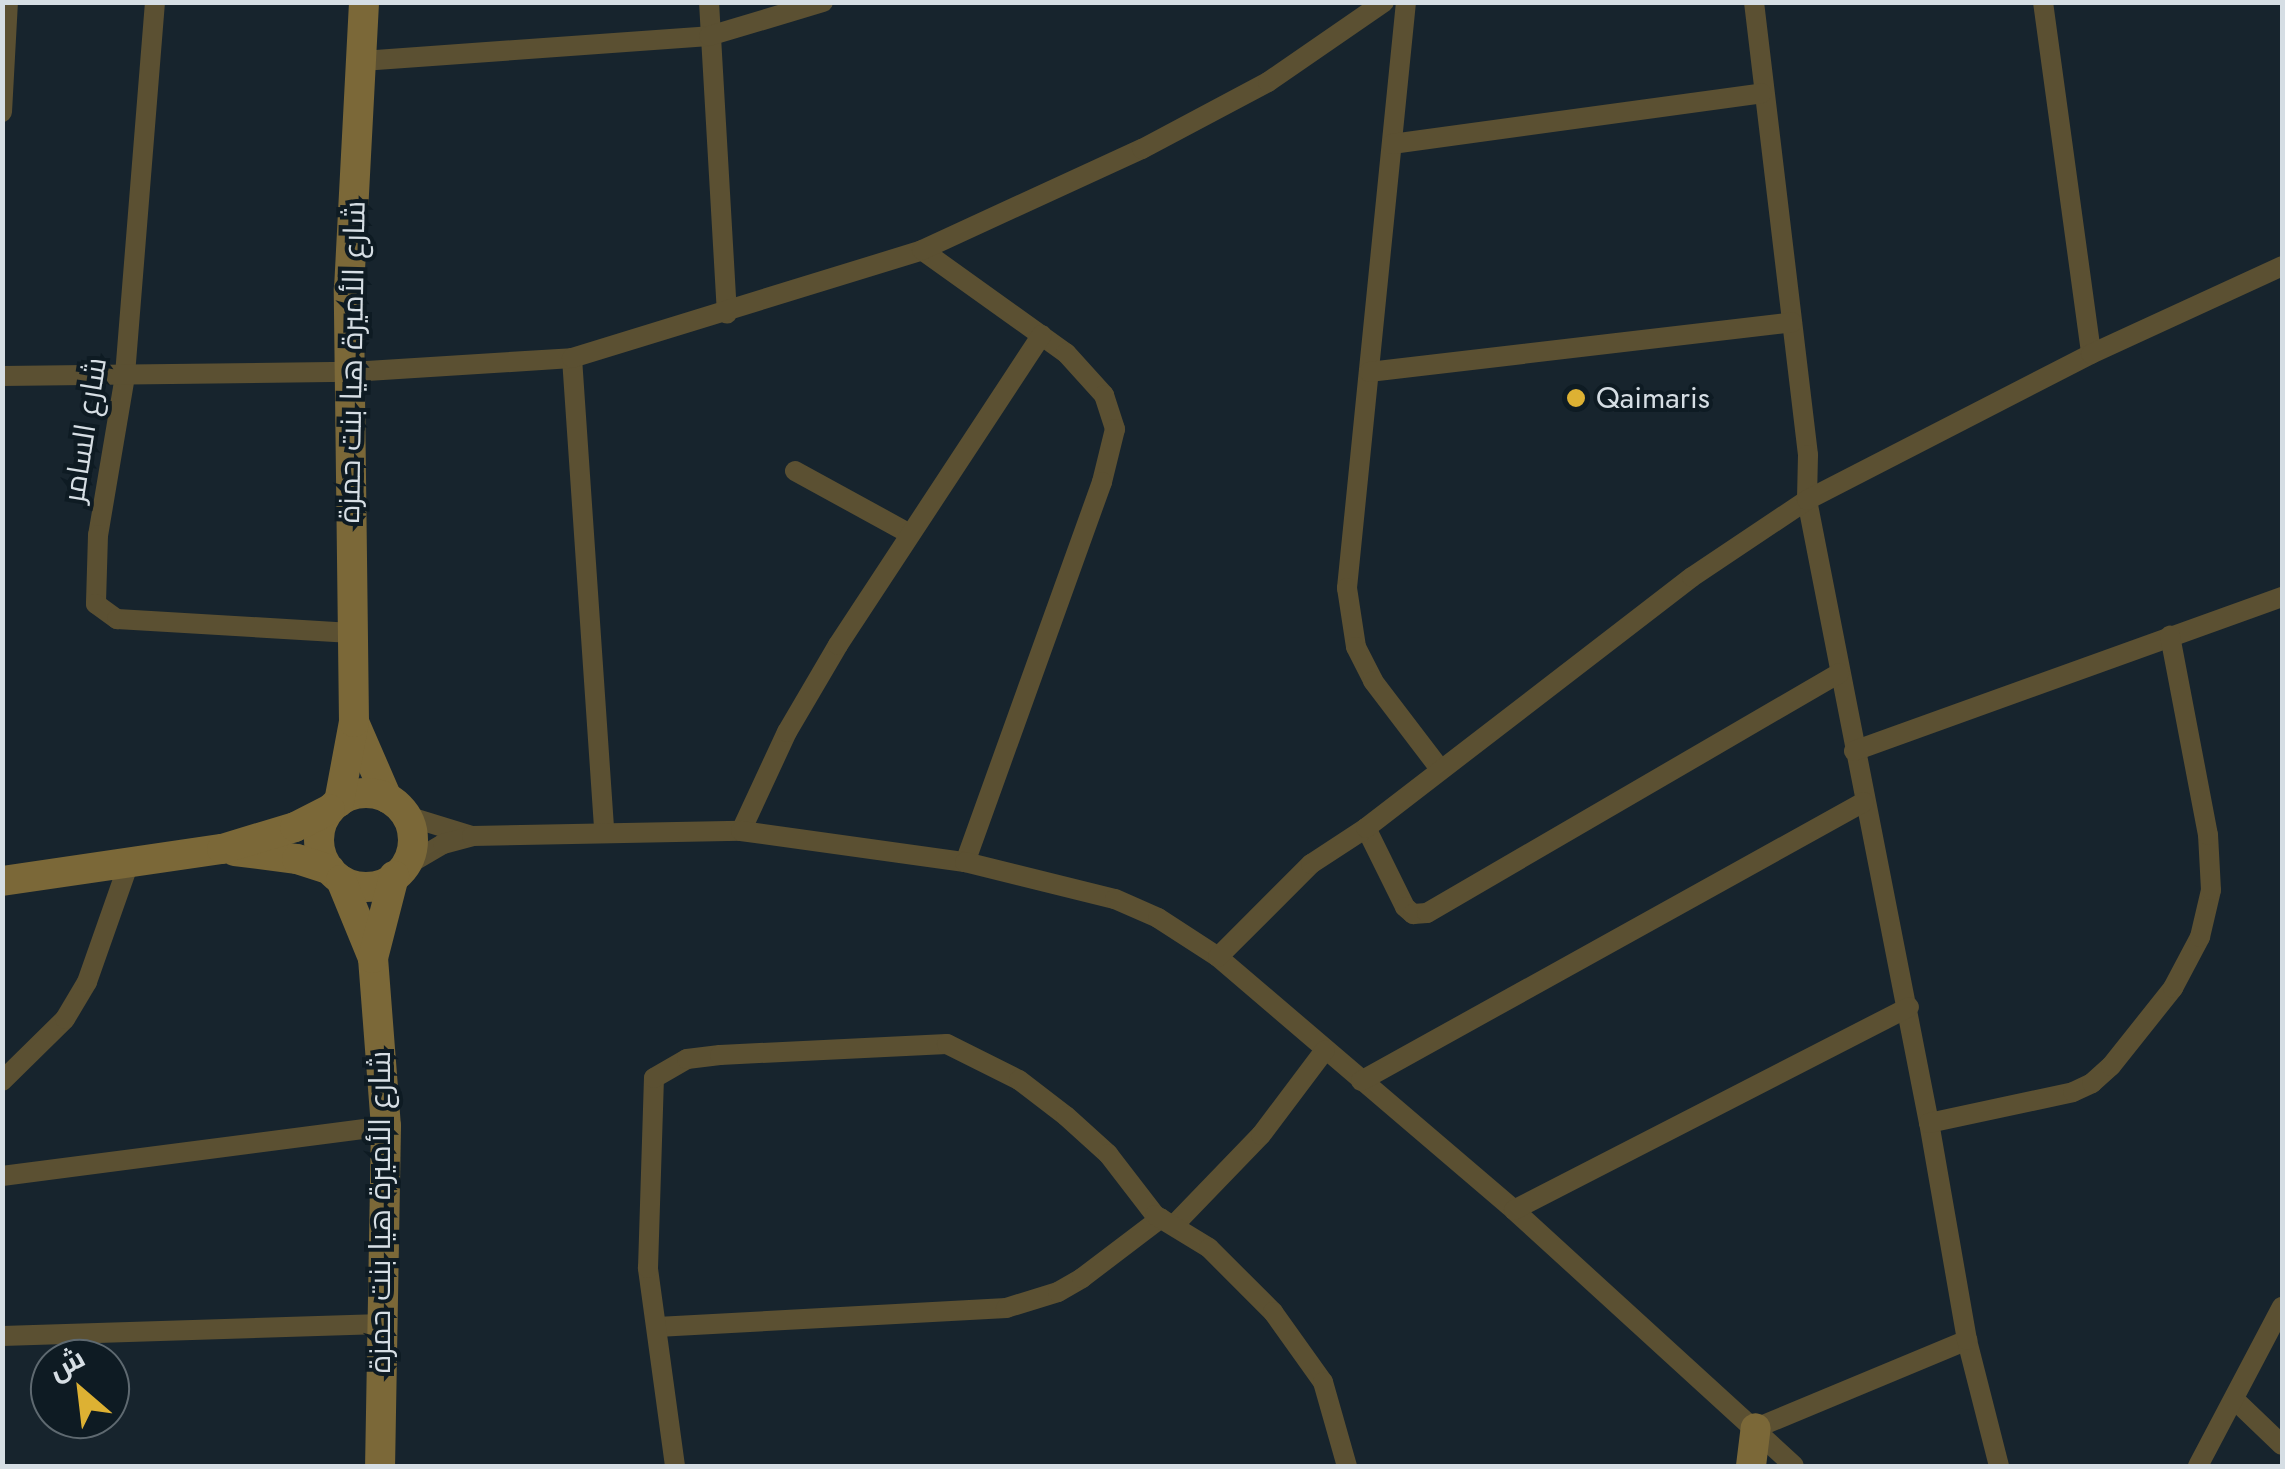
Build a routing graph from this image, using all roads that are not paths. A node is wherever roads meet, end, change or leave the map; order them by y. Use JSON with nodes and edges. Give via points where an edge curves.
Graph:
{"nodes":[{"id":1,"x":155,"y":2,"type":"edge"},
{"id":2,"x":364,"y":2,"type":"edge"},
{"id":3,"x":709,"y":2,"type":"edge"},
{"id":4,"x":823,"y":2,"type":"edge"},
{"id":5,"x":1384,"y":2,"type":"edge"},
{"id":6,"x":1406,"y":2,"type":"edge"},
{"id":7,"x":1754,"y":2,"type":"edge"},
{"id":8,"x":2043,"y":2,"type":"edge"},
{"id":9,"x":6,"y":16,"type":"edge"},
{"id":10,"x":709,"y":36,"type":"junction"},
{"id":11,"x":362,"y":60,"type":"junction"},
{"id":12,"x":1762,"y":94,"type":"junction"},
{"id":13,"x":2,"y":112,"type":"edge"},
{"id":14,"x":1392,"y":144,"type":"junction"},
{"id":15,"x":922,"y":250,"type":"junction"},
{"id":16,"x":2282,"y":266,"type":"edge"},
{"id":17,"x":727,"y":313,"type":"junction"},
{"id":18,"x":1792,"y":322,"type":"junction"},
{"id":19,"x":1042,"y":335,"type":"junction"},
{"id":20,"x":2091,"y":354,"type":"junction"},
{"id":21,"x":572,"y":358,"type":"junction"},
{"id":22,"x":351,"y":372,"type":"junction"},
{"id":23,"x":1369,"y":372,"type":"junction"},
{"id":24,"x":2,"y":376,"type":"edge"},
{"id":25,"x":125,"y":376,"type":"junction"},
{"id":26,"x":795,"y":471,"type":"dead end"},
{"id":27,"x":1806,"y":500,"type":"junction"},
{"id":28,"x":910,"y":534,"type":"junction"},
{"id":29,"x":2282,"y":597,"type":"edge"},
{"id":30,"x":352,"y":632,"type":"junction"},
{"id":31,"x":2170,"y":636,"type":"junction"},
{"id":32,"x":1840,"y":673,"type":"junction"},
{"id":33,"x":354,"y":722,"type":"junction"},
{"id":34,"x":1854,"y":751,"type":"junction"},
{"id":35,"x":1440,"y":770,"type":"junction"},
{"id":36,"x":1864,"y":802,"type":"junction"},
{"id":37,"x":334,"y":806,"type":"junction"},
{"id":38,"x":397,"y":807,"type":"junction"},
{"id":39,"x":1366,"y":828,"type":"junction"},
{"id":40,"x":740,"y":831,"type":"junction"},
{"id":41,"x":604,"y":832,"type":"junction"},
{"id":42,"x":472,"y":836,"type":"junction"},
{"id":43,"x":222,"y":849,"type":"junction"},
{"id":44,"x":965,"y":862,"type":"junction"},
{"id":45,"x":129,"y":863,"type":"junction"},
{"id":46,"x":399,"y":872,"type":"junction"},
{"id":47,"x":336,"y":875,"type":"junction"},
{"id":48,"x":2,"y":882,"type":"edge"},
{"id":49,"x":1218,"y":957,"type":"junction"},
{"id":50,"x":374,"y":958,"type":"junction"},
{"id":51,"x":1908,"y":1007,"type":"junction"},
{"id":52,"x":1326,"y":1050,"type":"junction"},
{"id":53,"x":2,"y":1081,"type":"edge"},
{"id":54,"x":1361,"y":1081,"type":"junction"},
{"id":55,"x":1929,"y":1123,"type":"junction"},
{"id":56,"x":386,"y":1126,"type":"junction"},
{"id":57,"x":2,"y":1176,"type":"edge"},
{"id":58,"x":1514,"y":1210,"type":"junction"},
{"id":59,"x":1168,"y":1221,"type":"junction"},
{"id":60,"x":2282,"y":1307,"type":"edge"},
{"id":61,"x":382,"y":1324,"type":"junction"},
{"id":62,"x":657,"y":1327,"type":"junction"},
{"id":63,"x":2,"y":1336,"type":"edge"},
{"id":64,"x":1967,"y":1340,"type":"junction"},
{"id":65,"x":2235,"y":1400,"type":"junction"},
{"id":66,"x":1756,"y":1428,"type":"junction"},
{"id":67,"x":2282,"y":1446,"type":"edge"},
{"id":68,"x":380,"y":1466,"type":"edge"},
{"id":69,"x":675,"y":1466,"type":"edge"},
{"id":70,"x":1346,"y":1466,"type":"edge"},
{"id":71,"x":1751,"y":1466,"type":"edge"},
{"id":72,"x":1794,"y":1466,"type":"edge"},
{"id":73,"x":1999,"y":1466,"type":"edge"},
{"id":74,"x":2198,"y":1466,"type":"edge"}],
"edges":[{"from":1,"to":25,"type":"street","name":"شارع السامر"},
{"from":2,"to":11,"type":"street","name":"شارع الأميرة هيا بنت حمزة"},
{"from":3,"to":10,"type":"street"},
{"from":4,"to":10,"type":"street"},
{"from":5,"to":15,"type":"street","via":[[1252,90],[1142,149]]},
{"from":6,"to":14,"type":"street"},
{"from":7,"to":12,"type":"street"},
{"from":8,"to":20,"type":"street"},
{"from":9,"to":13,"type":"street"},
{"from":10,"to":11,"type":"street"},
{"from":10,"to":17,"type":"street"},
{"from":11,"to":22,"type":"street","name":"شارع الأميرة هيا بنت حمزة"},
{"from":12,"to":14,"type":"street"},
{"from":12,"to":18,"type":"street"},
{"from":14,"to":23,"type":"street"},
{"from":15,"to":17,"type":"street"},
{"from":15,"to":19,"type":"street"},
{"from":16,"to":20,"type":"street"},
{"from":17,"to":21,"type":"street"},
{"from":18,"to":23,"type":"street"},
{"from":18,"to":27,"type":"street","via":[[1808,455]]},
{"from":19,"to":28,"type":"street"},
{"from":19,"to":44,"type":"street","via":[[1104,395],[1116,429],[1114,445]]},
{"from":20,"to":27,"type":"street"},
{"from":21,"to":22,"type":"street"},
{"from":21,"to":41,"type":"street"},
{"from":22,"to":25,"type":"street"},
{"from":22,"to":30,"type":"street","name":"شارع الأميرة هيا بنت حمزة"},
{"from":23,"to":35,"type":"street","via":[[1349,616],[1373,681]]},
{"from":24,"to":25,"type":"street"},
{"from":25,"to":30,"type":"street","name":"شارع السامر","via":[[94,573],[100,609],[117,619]]},
{"from":26,"to":28,"type":"street"},
{"from":27,"to":32,"type":"street"},
{"from":27,"to":35,"type":"street","via":[[1692,577]]},
{"from":28,"to":40,"type":"street","via":[[787,732]]},
{"from":29,"to":31,"type":"street"},
{"from":30,"to":33,"type":"street","name":"شارع الأميرة هيا بنت حمزة"},
{"from":31,"to":34,"type":"street"},
{"from":31,"to":55,"type":"street","via":[[2208,835],[2212,890],[2200,937],[2173,988],[2092,1083]]},
{"from":32,"to":34,"type":"street"},
{"from":32,"to":39,"type":"street","via":[[1427,913],[1404,907]]},
{"from":33,"to":37,"type":"street","name":"شارع الأميرة هيا بنت حمزة"},
{"from":33,"to":38,"type":"street","name":"شارع الأميرة هيا بنت حمزة"},
{"from":34,"to":36,"type":"street"},
{"from":35,"to":39,"type":"street"},
{"from":36,"to":51,"type":"street"},
{"from":36,"to":54,"type":"street"},
{"from":37,"to":38,"type":"street","via":[[362,793]]},
{"from":37,"to":43,"type":"street","via":[[296,827]]},
{"from":37,"to":47,"type":"street","via":[[320,846]]},
{"from":38,"to":42,"type":"street"},
{"from":38,"to":46,"type":"street","via":[[413,842]]},
{"from":39,"to":49,"type":"street","via":[[1276,894]]},
{"from":40,"to":41,"type":"street"},
{"from":40,"to":44,"type":"street"},
{"from":41,"to":42,"type":"street"},
{"from":42,"to":46,"type":"street","via":[[443,844]]},
{"from":43,"to":45,"type":"street"},
{"from":43,"to":47,"type":"street","via":[[298,858]]},
{"from":44,"to":49,"type":"street","via":[[1114,899]]},
{"from":45,"to":48,"type":"street"},
{"from":45,"to":53,"type":"street","via":[[87,982],[66,1019]]},
{"from":46,"to":47,"type":"street","via":[[368,887]]},
{"from":46,"to":50,"type":"street","name":"شارع الأميرة هيا بنت حمزة"},
{"from":47,"to":50,"type":"street","name":"شارع الأميرة هيا بنت حمزة"},
{"from":49,"to":52,"type":"street"},
{"from":50,"to":56,"type":"street","name":"شارع الأميرة هيا بنت حمزة"},
{"from":51,"to":55,"type":"street"},
{"from":51,"to":58,"type":"street"},
{"from":52,"to":54,"type":"street"},
{"from":52,"to":59,"type":"street","via":[[1261,1136]]},
{"from":54,"to":58,"type":"street"},
{"from":55,"to":64,"type":"street"},
{"from":56,"to":57,"type":"street"},
{"from":56,"to":61,"type":"street","name":"شارع الأميرة هيا بنت حمزة"},
{"from":58,"to":66,"type":"street"},
{"from":59,"to":62,"type":"street","via":[[1058,1292],[1006,1308]]},
{"from":59,"to":62,"type":"street","via":[[1066,1116],[1019,1080],[947,1044],[687,1060],[654,1078],[648,1268]]},
{"from":59,"to":70,"type":"street","via":[[1209,1248],[1299,1343],[1322,1382]]},
{"from":60,"to":65,"type":"street"},
{"from":61,"to":63,"type":"street"},
{"from":61,"to":68,"type":"street","name":"شارع الأميرة هيا بنت حمزة"},
{"from":62,"to":69,"type":"street"},
{"from":64,"to":66,"type":"street"},
{"from":64,"to":73,"type":"street"},
{"from":65,"to":67,"type":"street"},
{"from":65,"to":74,"type":"street"},
{"from":66,"to":71,"type":"street"},
{"from":66,"to":72,"type":"street"}]}
